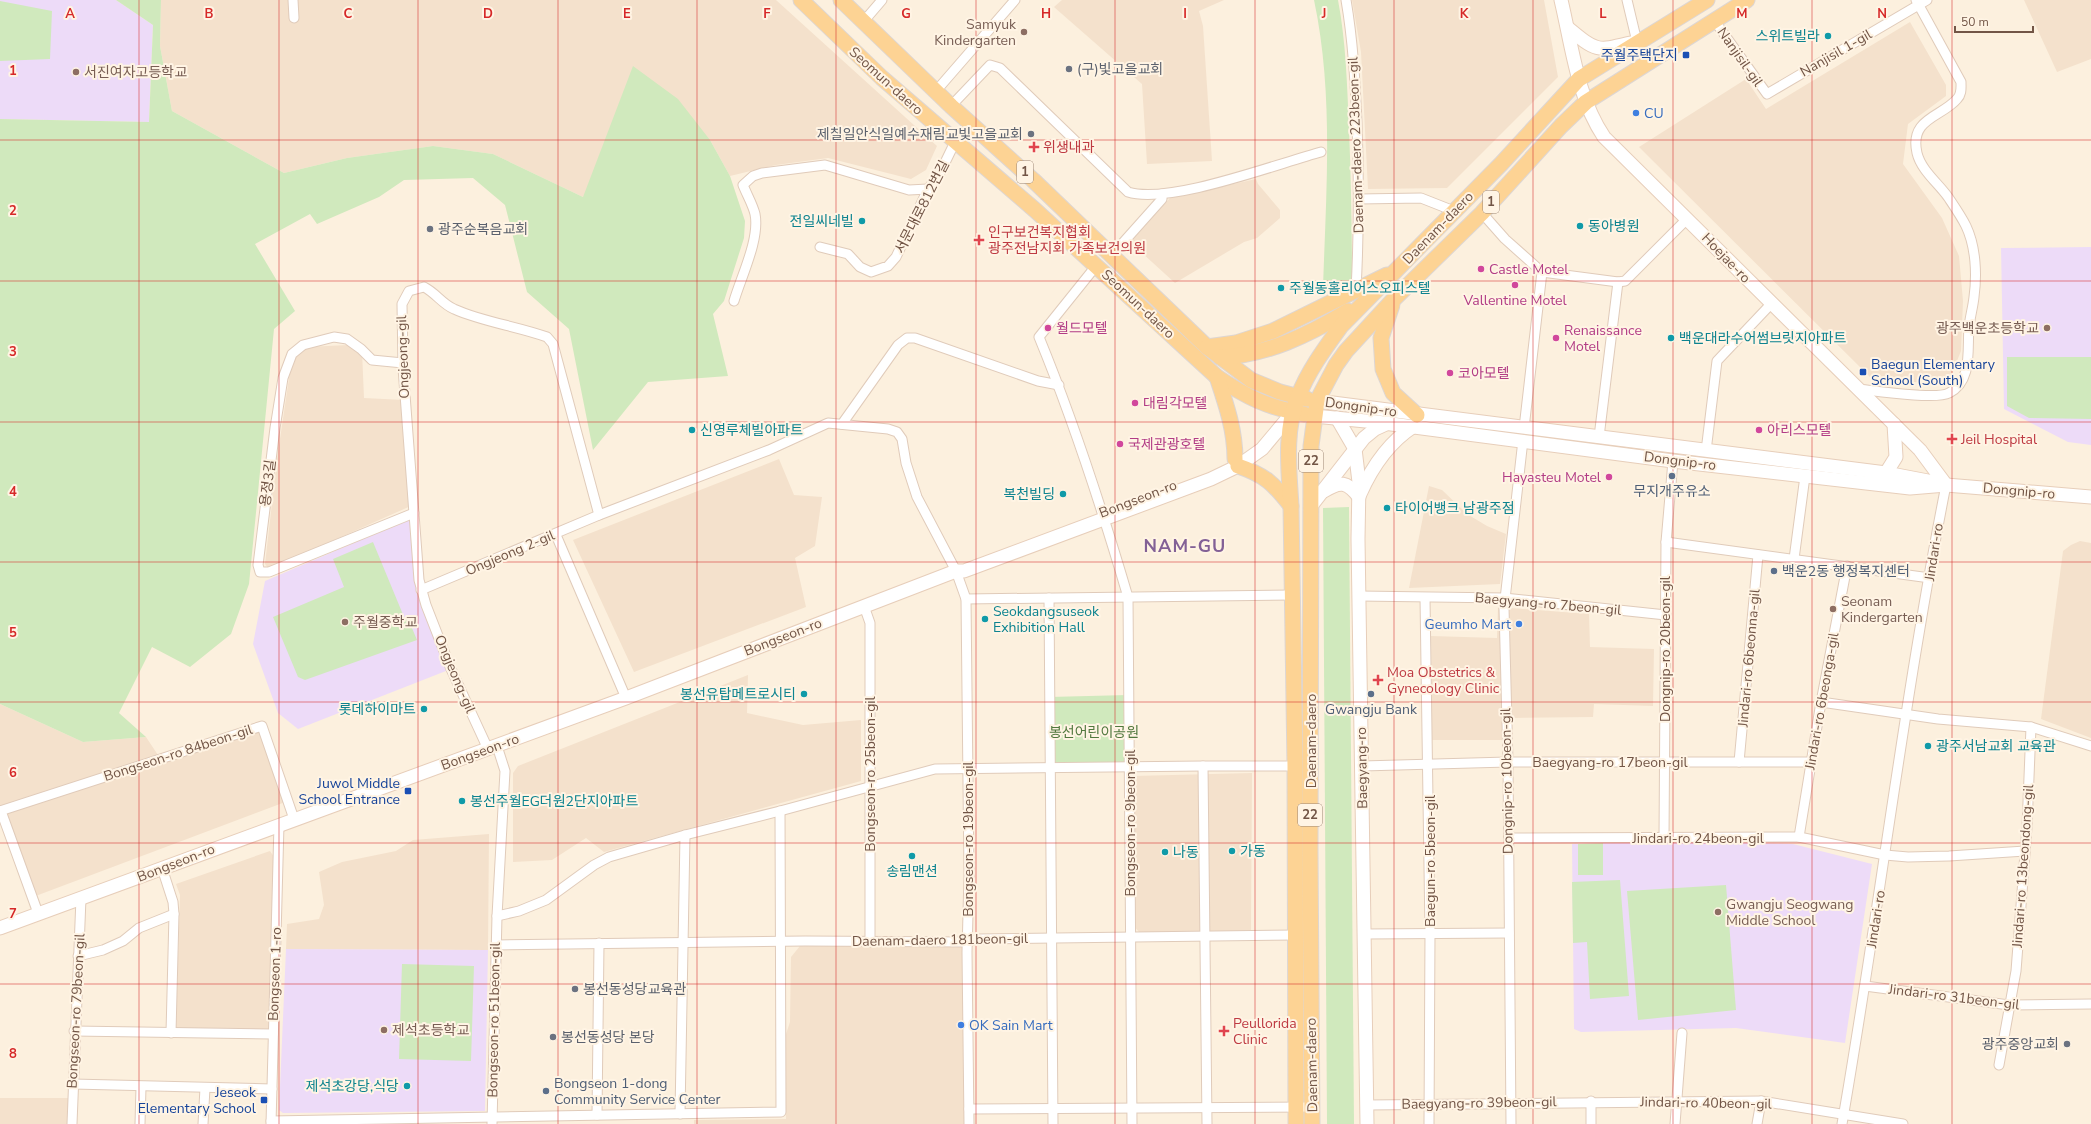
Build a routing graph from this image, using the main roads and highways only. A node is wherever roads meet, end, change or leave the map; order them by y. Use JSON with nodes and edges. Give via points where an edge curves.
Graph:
{"nodes":[{"id":1,"x":801,"y":0,"type":"edge"},
{"id":2,"x":841,"y":0,"type":"edge"},
{"id":3,"x":1562,"y":0,"type":"edge"},
{"id":4,"x":1707,"y":0,"type":"edge"},
{"id":5,"x":1747,"y":0,"type":"edge"},
{"id":6,"x":1568,"y":28,"type":"junction"},
{"id":7,"x":1637,"y":42,"type":"junction"},
{"id":8,"x":1579,"y":78,"type":"junction"},
{"id":9,"x":1586,"y":102,"type":"junction"},
{"id":10,"x":1397,"y":270,"type":"junction"},
{"id":11,"x":1371,"y":296,"type":"junction"},
{"id":12,"x":1393,"y":300,"type":"junction"},
{"id":13,"x":1207,"y":347,"type":"junction"},
{"id":14,"x":1220,"y":356,"type":"junction"},
{"id":15,"x":1217,"y":377,"type":"junction"},
{"id":16,"x":1298,"y":396,"type":"junction"},
{"id":17,"x":1316,"y":401,"type":"junction"},
{"id":18,"x":1289,"y":411,"type":"junction"},
{"id":19,"x":1314,"y":416,"type":"junction"},
{"id":20,"x":1337,"y":418,"type":"junction"},
{"id":21,"x":1415,"y":420,"type":"junction"},
{"id":22,"x":1388,"y":423,"type":"junction"},
{"id":23,"x":1894,"y":424,"type":"junction"},
{"id":24,"x":1523,"y":434,"type":"junction"},
{"id":25,"x":1355,"y":449,"type":"junction"},
{"id":26,"x":1236,"y":462,"type":"junction"},
{"id":27,"x":1886,"y":474,"type":"junction"},
{"id":28,"x":1946,"y":485,"type":"junction"},
{"id":29,"x":1359,"y":497,"type":"junction"},
{"id":30,"x":2091,"y":497,"type":"edge"},
{"id":31,"x":1314,"y":500,"type":"junction"},
{"id":32,"x":1292,"y":506,"type":"junction"},
{"id":33,"x":0,"y":928,"type":"edge"},
{"id":34,"x":1296,"y":1124,"type":"edge"},
{"id":35,"x":1312,"y":1124,"type":"edge"},
{"id":36,"x":1367,"y":1124,"type":"edge"}],
"edges":[{"from":1,"to":15,"type":"main road","name":"Seomun-daero","number":"1","via":[[854,52],[1036,210]]},
{"from":2,"to":13,"type":"main road","name":"Seomun-daero","number":"1"},
{"from":3,"to":6,"type":"main road","name":"Hoejae-ro"},
{"from":4,"to":7,"type":"main road","name":"Daenam-daero","number":"1"},
{"from":5,"to":9,"type":"main road","name":"Daenam-daero","number":"1"},
{"from":6,"to":7,"type":"main road","via":[[1593,47],[1604,50]]},
{"from":6,"to":8,"type":"main road","name":"Hoejae-ro"},
{"from":7,"to":8,"type":"main road","name":"Daenam-daero","number":"1"},
{"from":8,"to":9,"type":"main road","name":"Hoejae-ro"},
{"from":8,"to":10,"type":"main road","name":"Daenam-daero","number":"1"},
{"from":9,"to":12,"type":"main road","name":"Daenam-daero","number":"1","via":[[1482,213]]},
{"from":9,"to":23,"type":"main road","name":"Hoejae-ro","via":[[1594,124],[1604,137]]},
{"from":10,"to":11,"type":"main road","name":"Daenam-daero","number":"1"},
{"from":10,"to":13,"type":"main road","via":[[1273,330],[1236,343]]},
{"from":11,"to":14,"type":"main road","via":[[1330,322],[1280,345],[1238,356]]},
{"from":11,"to":16,"type":"main road","name":"Daenam-daero","via":[[1341,326],[1321,353]]},
{"from":12,"to":17,"type":"main road","name":"Daenam-daero","number":"1","via":[[1340,360]]},
{"from":12,"to":21,"type":"main road","via":[[1381,338],[1383,369],[1393,393]]},
{"from":13,"to":14,"type":"main road","name":"Seomun-daero","number":"1"},
{"from":14,"to":16,"type":"main road","name":"Seomun-daero","number":"1","via":[[1251,380],[1280,392]]},
{"from":15,"to":18,"type":"main road","name":"Seomun-daero","number":"1","via":[[1244,396]]},
{"from":15,"to":26,"type":"main road","via":[[1235,438]]},
{"from":16,"to":17,"type":"main road","name":"Seomun-daero","number":"1"},
{"from":16,"to":18,"type":"main road","name":"Daenam-daero"},
{"from":17,"to":19,"type":"main road","name":"Daenam-daero","number":"1"},
{"from":17,"to":21,"type":"main road","name":"Dongnip-ro"},
{"from":18,"to":19,"type":"main road","name":"Seomun-daero","number":"1"},
{"from":18,"to":26,"type":"main road","name":"Bongseon-ro"},
{"from":18,"to":32,"type":"main road","name":"Daenam-daero"},
{"from":19,"to":20,"type":"main road","name":"Dongnip-ro"},
{"from":19,"to":31,"type":"main road","name":"Daenam-daero","number":"22","via":[[1311,446]]},
{"from":20,"to":22,"type":"main road","name":"Dongnip-ro"},
{"from":20,"to":25,"type":"main road","name":"Baegyang-ro"},
{"from":21,"to":22,"type":"main road","name":"Dongnip-ro"},
{"from":21,"to":24,"type":"main road","name":"Dongnip-ro"},
{"from":21,"to":29,"type":"main road","name":"Dongnip-ro","via":[[1385,453]]},
{"from":22,"to":25,"type":"main road","via":[[1375,429]]},
{"from":23,"to":27,"type":"main road","via":[[1896,457]]},
{"from":23,"to":28,"type":"main road","name":"Hoejae-ro","via":[[1920,450]]},
{"from":24,"to":27,"type":"main road","name":"Dongnip-ro","via":[[1599,437]]},
{"from":24,"to":28,"type":"main road","name":"Dongnip-ro","via":[[1674,461],[1910,488]]},
{"from":25,"to":29,"type":"main road","name":"Baegyang-ro"},
{"from":25,"to":31,"type":"main road"},
{"from":26,"to":32,"type":"main road","via":[[1270,481]]},
{"from":26,"to":33,"type":"main road","name":"Bongseon-ro","via":[[1211,479],[1160,493],[962,566],[957,571],[626,698]]},
{"from":27,"to":28,"type":"main road","name":"Dongnip-ro","via":[[1914,477]]},
{"from":28,"to":30,"type":"main road","name":"Dongnip-ro"},
{"from":29,"to":31,"type":"main road","via":[[1352,488],[1344,484],[1333,486]]},
{"from":29,"to":36,"type":"main road","name":"Baegyang-ro"},
{"from":31,"to":32,"type":"main road","via":[[1306,493],[1297,493],[1293,496]]},
{"from":31,"to":35,"type":"main road","name":"Daenam-daero","number":"22","via":[[1310,858]]},
{"from":32,"to":34,"type":"main road","name":"Daenam-daero","number":"22"}]}
